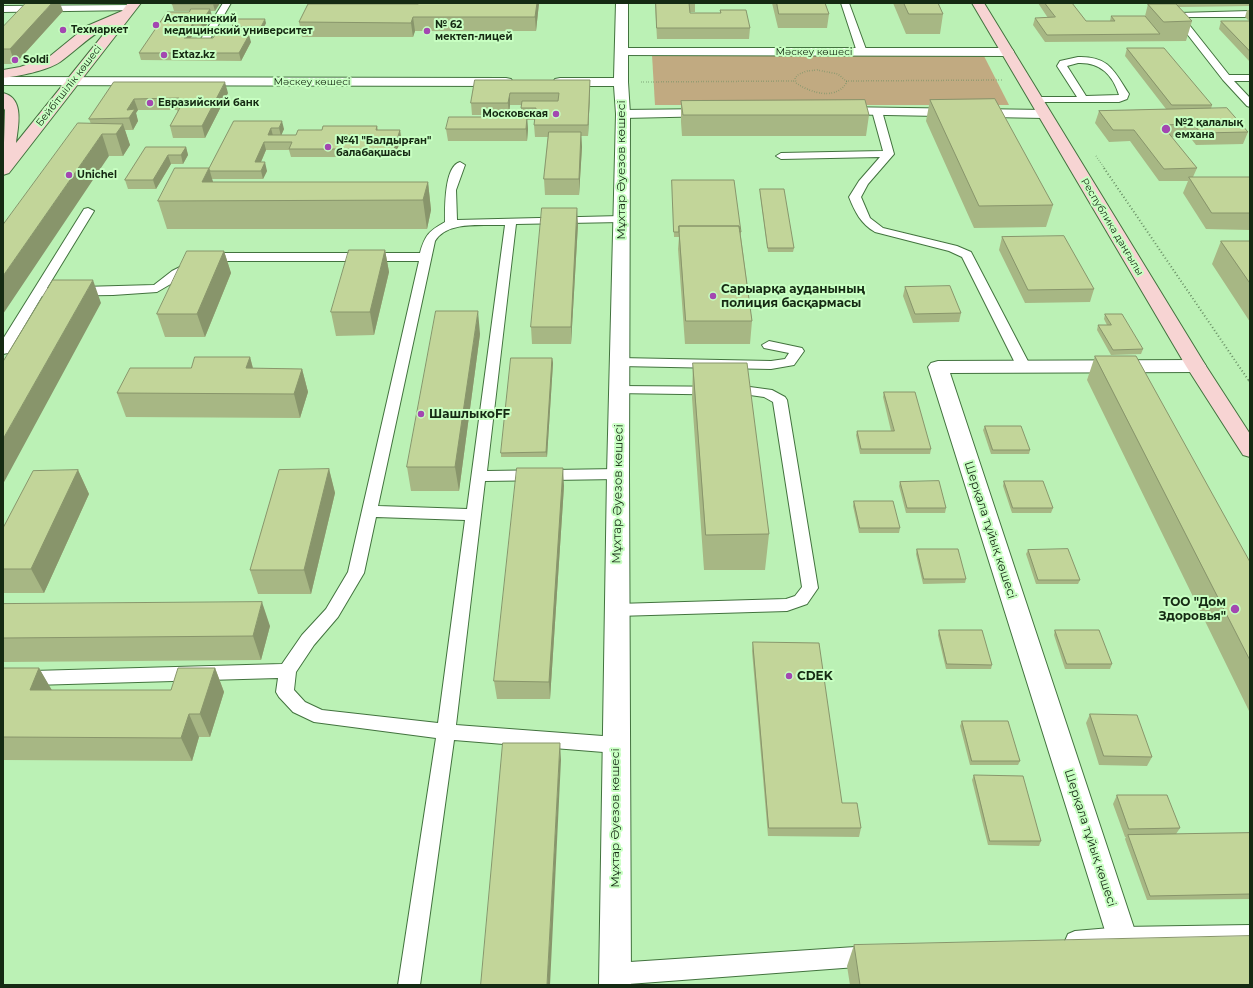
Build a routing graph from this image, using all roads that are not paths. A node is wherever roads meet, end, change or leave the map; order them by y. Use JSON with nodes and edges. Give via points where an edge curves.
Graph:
{"nodes":[{"id":1,"x":227,"y":3,"type":"edge"},
{"id":2,"x":622,"y":3,"type":"edge"},
{"id":3,"x":845,"y":3,"type":"edge"},
{"id":4,"x":978,"y":3,"type":"edge"},
{"id":5,"x":1167,"y":3,"type":"edge"},
{"id":6,"x":131,"y":8,"type":"edge"},
{"id":7,"x":3,"y":9,"type":"edge"},
{"id":8,"x":1250,"y":14,"type":"edge"},
{"id":9,"x":1179,"y":16,"type":"junction"},
{"id":10,"x":230,"y":41,"type":"edge"},
{"id":11,"x":622,"y":52,"type":"junction"},
{"id":12,"x":862,"y":52,"type":"junction"},
{"id":13,"x":1007,"y":52,"type":"junction"},
{"id":14,"x":3,"y":74,"type":"edge"},
{"id":15,"x":1226,"y":78,"type":"junction"},
{"id":16,"x":1250,"y":78,"type":"edge"},
{"id":17,"x":73,"y":81,"type":"junction"},
{"id":18,"x":3,"y":82,"type":"edge"},
{"id":19,"x":516,"y":82,"type":"edge"},
{"id":20,"x":547,"y":82,"type":"edge"},
{"id":21,"x":621,"y":82,"type":"junction"},
{"id":22,"x":3,"y":97,"type":"edge"},
{"id":23,"x":1083,"y":99,"type":"junction"},
{"id":24,"x":1250,"y":104,"type":"edge"},
{"id":25,"x":1040,"y":107,"type":"junction"},
{"id":26,"x":878,"y":111,"type":"junction"},
{"id":27,"x":822,"y":112,"type":"edge"},
{"id":28,"x":727,"y":113,"type":"edge"},
{"id":29,"x":623,"y":114,"type":"junction"},
{"id":30,"x":889,"y":154,"type":"junction"},
{"id":31,"x":781,"y":156,"type":"dead end"},
{"id":32,"x":460,"y":165,"type":"dead end"},
{"id":33,"x":4,"y":168,"type":"edge"},
{"id":34,"x":88,"y":211,"type":"dead end"},
{"id":35,"x":621,"y":219,"type":"junction"},
{"id":36,"x":511,"y":221,"type":"junction"},
{"id":37,"x":451,"y":224,"type":"junction"},
{"id":38,"x":425,"y":258,"type":"junction"},
{"id":39,"x":38,"y":292,"type":"junction"},
{"id":40,"x":769,"y":344,"type":"dead end"},
{"id":41,"x":3,"y":350,"type":"edge"},
{"id":42,"x":620,"y":362,"type":"junction"},
{"id":43,"x":1196,"y":366,"type":"junction"},
{"id":44,"x":1024,"y":367,"type":"junction"},
{"id":45,"x":619,"y":390,"type":"junction"},
{"id":46,"x":1248,"y":443,"type":"edge"},
{"id":47,"x":618,"y":474,"type":"junction"},
{"id":48,"x":478,"y":476,"type":"junction"},
{"id":49,"x":370,"y":511,"type":"junction"},
{"id":50,"x":474,"y":515,"type":"junction"},
{"id":51,"x":617,"y":610,"type":"junction"},
{"id":52,"x":286,"y":671,"type":"junction"},
{"id":53,"x":33,"y":678,"type":"edge"},
{"id":54,"x":446,"y":732,"type":"junction"},
{"id":55,"x":616,"y":745,"type":"junction"},
{"id":56,"x":1250,"y":935,"type":"edge"},
{"id":57,"x":1122,"y":937,"type":"junction"},
{"id":58,"x":1058,"y":942,"type":"edge"},
{"id":59,"x":892,"y":954,"type":"edge"},
{"id":60,"x":615,"y":980,"type":"edge"},
{"id":61,"x":409,"y":985,"type":"edge"}],
"edges":[{"from":1,"to":10,"type":"lane","via":[[204,42]]},
{"from":2,"to":11,"type":"street","name":"Мұхтар Әуезов көшесі"},
{"from":3,"to":12,"type":"lane"},
{"from":4,"to":13,"type":"main road","name":"Республика даңғылы"},
{"from":5,"to":9,"type":"lane"},
{"from":6,"to":7,"type":"lane"},
{"from":6,"to":14,"type":"main road","via":[[92,29],[54,60],[22,71]]},
{"from":6,"to":17,"type":"main road","name":"Бейбітшілік көшесі"},
{"from":8,"to":9,"type":"lane"},
{"from":9,"to":15,"type":"lane"},
{"from":11,"to":12,"type":"street","name":"Мәскеу көшесі"},
{"from":11,"to":21,"type":"street","name":"Мұхтар Әуезов көшесі"},
{"from":12,"to":13,"type":"street","name":"Мәскеу көшесі"},
{"from":13,"to":25,"type":"main road","name":"Республика даңғылы"},
{"from":15,"to":16,"type":"lane"},
{"from":15,"to":24,"type":"lane"},
{"from":17,"to":18,"type":"street","name":"Мәскеу көшесі"},
{"from":17,"to":19,"type":"street","name":"Мәскеу көшесі"},
{"from":17,"to":33,"type":"main road","name":"Бейбітшілік көшесі"},
{"from":20,"to":21,"type":"street"},
{"from":21,"to":29,"type":"street","name":"Мұхтар Әуезов көшесі"},
{"from":22,"to":33,"type":"main road","via":[[12,110]]},
{"from":23,"to":23,"type":"lane","via":[[1120,99],[1124,94],[1104,65],[1099,62],[1072,60],[1063,63],[1062,66]]},
{"from":23,"to":25,"type":"lane"},
{"from":25,"to":26,"type":"street"},
{"from":25,"to":43,"type":"main road","name":"Республика даңғылы"},
{"from":26,"to":27,"type":"street"},
{"from":26,"to":30,"type":"lane"},
{"from":28,"to":29,"type":"street"},
{"from":29,"to":35,"type":"street","name":"Мұхтар Әуезов көшесі"},
{"from":30,"to":31,"type":"lane"},
{"from":30,"to":44,"type":"lane","via":[[855,196],[863,217],[879,230],[953,248],[967,255]]},
{"from":32,"to":37,"type":"lane","via":[[450,190]]},
{"from":34,"to":39,"type":"lane"},
{"from":35,"to":36,"type":"lane"},
{"from":35,"to":42,"type":"street","name":"Мұхтар Әуезов көшесі"},
{"from":36,"to":37,"type":"lane"},
{"from":36,"to":48,"type":"lane"},
{"from":37,"to":38,"type":"lane","via":[[434,233]]},
{"from":38,"to":39,"type":"lane","via":[[208,257],[176,274],[157,288],[113,292]]},
{"from":38,"to":49,"type":"lane"},
{"from":39,"to":41,"type":"lane"},
{"from":40,"to":42,"type":"lane","via":[[796,351],[789,362],[771,365]]},
{"from":42,"to":45,"type":"street","name":"Мұхтар Әуезов көшесі"},
{"from":43,"to":44,"type":"street","name":"Шерқала тұйық көшесі"},
{"from":43,"to":46,"type":"main road","name":"Республика даңғылы"},
{"from":44,"to":57,"type":"street","name":"Шерқала тұйық көшесі","via":[[938,367]]},
{"from":45,"to":47,"type":"street","name":"Мұхтар Әуезов көшесі"},
{"from":45,"to":51,"type":"lane","via":[[750,391],[767,393],[780,400],[810,588],[801,600],[787,605]]},
{"from":47,"to":48,"type":"lane"},
{"from":47,"to":51,"type":"street","name":"Мұхтар Әуезов көшесі"},
{"from":48,"to":50,"type":"lane"},
{"from":49,"to":50,"type":"lane"},
{"from":49,"to":52,"type":"lane","via":[[356,573],[332,613],[308,640]]},
{"from":50,"to":54,"type":"lane"},
{"from":51,"to":55,"type":"street","name":"Мұхтар Әуезов көшесі"},
{"from":52,"to":53,"type":"lane"},
{"from":52,"to":54,"type":"lane","via":[[285,692],[299,707],[320,717]]},
{"from":54,"to":55,"type":"lane"},
{"from":54,"to":61,"type":"lane"},
{"from":55,"to":60,"type":"street","name":"Мұхтар Әуезов көшесі"},
{"from":56,"to":57,"type":"lane"},
{"from":57,"to":58,"type":"lane"},
{"from":59,"to":60,"type":"lane"}]}
